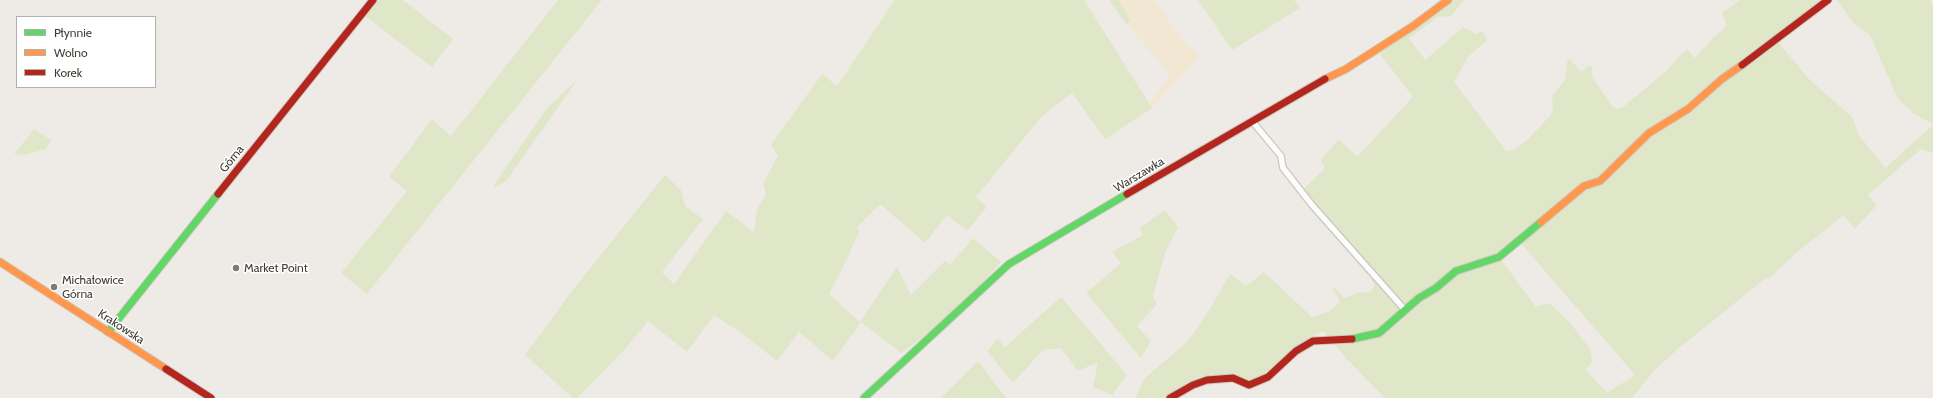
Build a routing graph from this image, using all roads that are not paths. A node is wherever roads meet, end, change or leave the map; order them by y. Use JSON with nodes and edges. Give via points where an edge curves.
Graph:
{"nodes":[{"id":1,"x":373,"y":0,"type":"edge"},
{"id":2,"x":1448,"y":0,"type":"edge"},
{"id":3,"x":1828,"y":0,"type":"edge"},
{"id":4,"x":1252,"y":121,"type":"junction"},
{"id":5,"x":0,"y":262,"type":"edge"},
{"id":6,"x":1405,"y":310,"type":"junction"},
{"id":7,"x":108,"y":332,"type":"junction"},
{"id":8,"x":211,"y":398,"type":"edge"},
{"id":9,"x":864,"y":398,"type":"edge"},
{"id":10,"x":1170,"y":398,"type":"edge"}],
"edges":[{"from":1,"to":7,"type":"street","name":"Górna"},
{"from":2,"to":4,"type":"street","name":"Warszawka","via":[[1346,69]]},
{"from":3,"to":6,"type":"street","via":[[1722,79],[1688,109],[1649,133],[1600,181],[1584,186],[1499,257],[1456,271]]},
{"from":4,"to":6,"type":"street","via":[[1281,156],[1283,168],[1312,205]]},
{"from":4,"to":9,"type":"street","name":"Warszawka","via":[[1009,264]]},
{"from":5,"to":7,"type":"street","name":"Krakowska"},
{"from":6,"to":10,"type":"street","via":[[1380,333],[1352,339],[1313,341],[1296,351],[1268,377],[1249,385],[1233,378],[1207,380]]},
{"from":7,"to":8,"type":"street","name":"Krakowska"}]}
